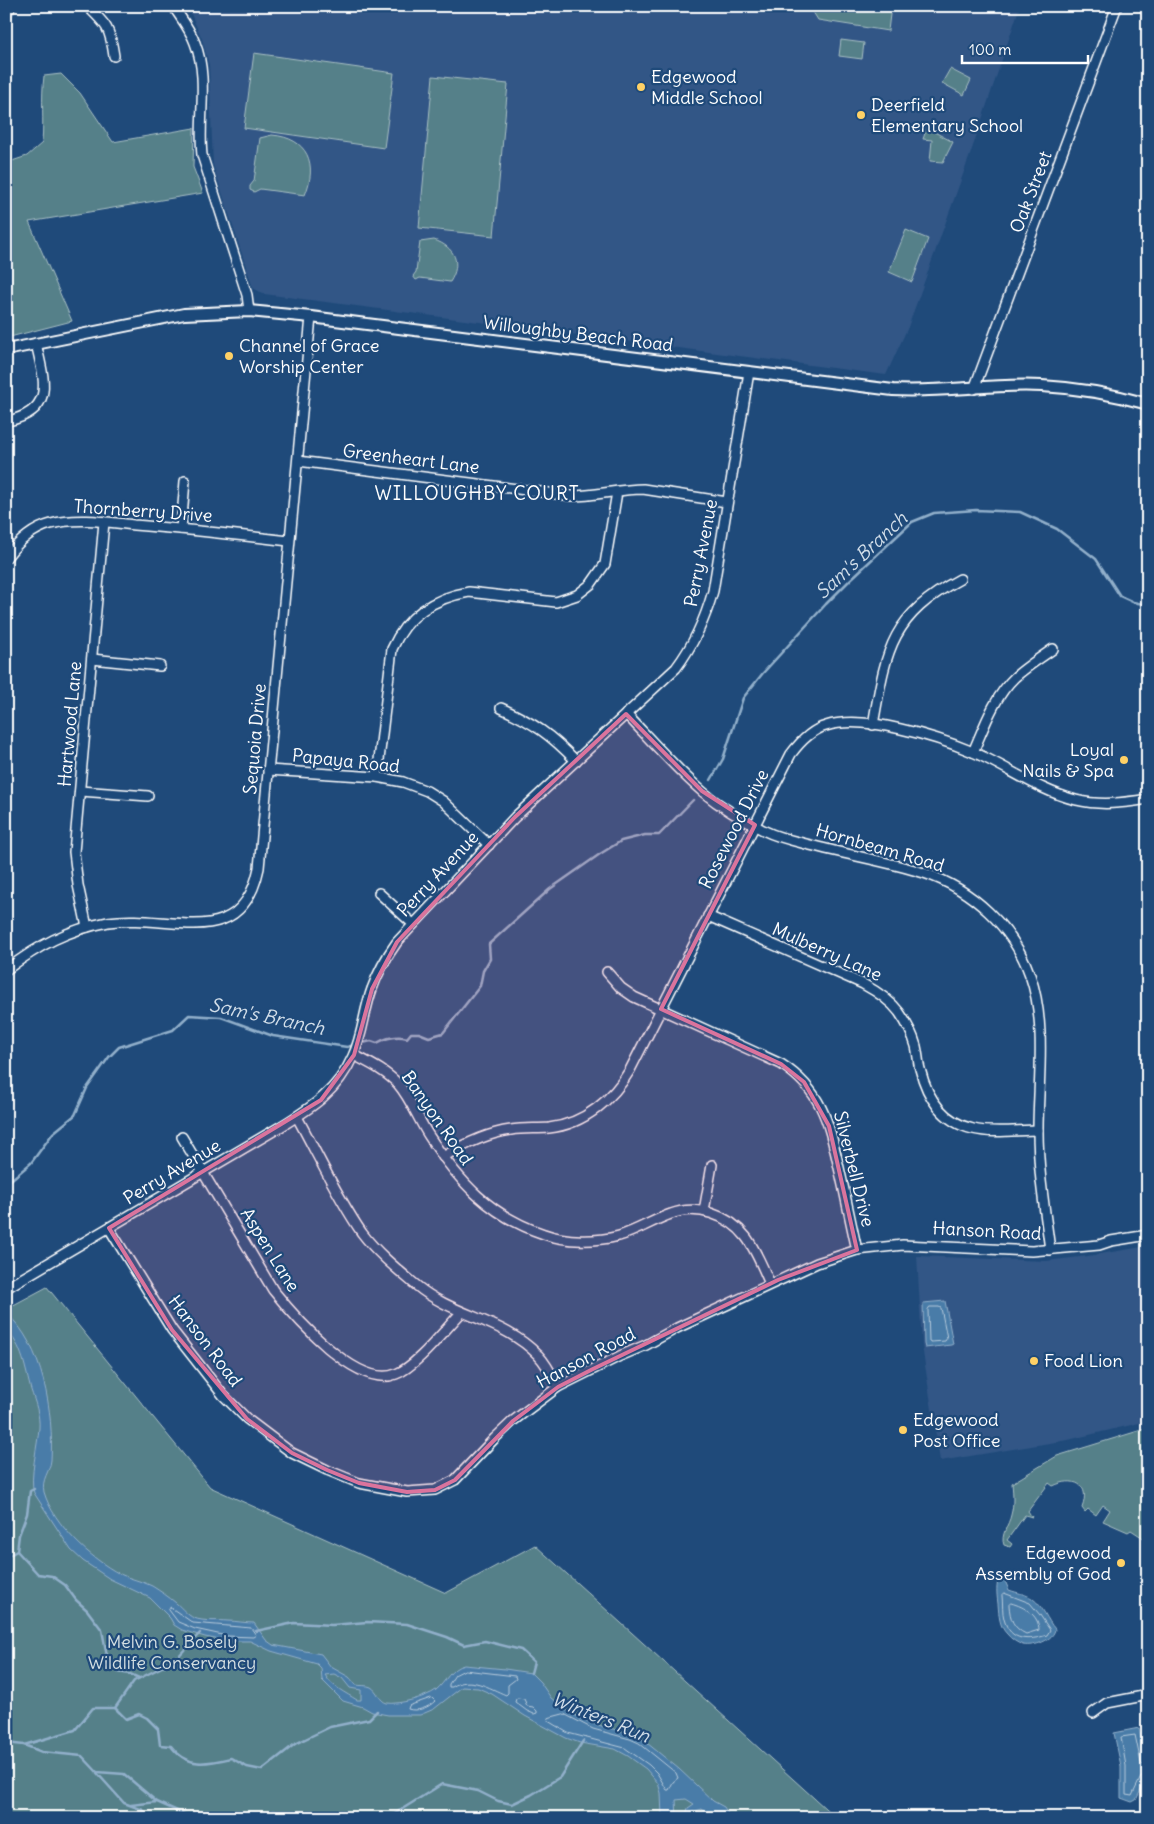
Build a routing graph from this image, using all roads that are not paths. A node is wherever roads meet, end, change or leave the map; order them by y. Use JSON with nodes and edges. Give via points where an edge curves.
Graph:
{"nodes":[{"id":1,"x":11,"y":6,"type":"edge"},
{"id":2,"x":87,"y":6,"type":"edge"},
{"id":3,"x":173,"y":6,"type":"edge"},
{"id":4,"x":1117,"y":6,"type":"edge"},
{"id":5,"x":6,"y":14,"type":"edge"},
{"id":6,"x":114,"y":56,"type":"dead end"},
{"id":7,"x":249,"y":311,"type":"junction"},
{"id":8,"x":311,"y":317,"type":"junction"},
{"id":9,"x":36,"y":343,"type":"junction"},
{"id":10,"x":6,"y":350,"type":"edge"},
{"id":11,"x":750,"y":372,"type":"junction"},
{"id":12,"x":974,"y":389,"type":"junction"},
{"id":13,"x":1148,"y":404,"type":"edge"},
{"id":14,"x":8,"y":421,"type":"dead end"},
{"id":15,"x":298,"y":462,"type":"junction"},
{"id":16,"x":185,"y":481,"type":"dead end"},
{"id":17,"x":617,"y":492,"type":"junction"},
{"id":18,"x":727,"y":502,"type":"junction"},
{"id":19,"x":104,"y":522,"type":"junction"},
{"id":20,"x":180,"y":529,"type":"junction"},
{"id":21,"x":290,"y":541,"type":"junction"},
{"id":22,"x":6,"y":558,"type":"edge"},
{"id":23,"x":960,"y":579,"type":"dead end"},
{"id":24,"x":1053,"y":649,"type":"dead end"},
{"id":25,"x":92,"y":659,"type":"junction"},
{"id":26,"x":160,"y":666,"type":"dead end"},
{"id":27,"x":501,"y":708,"type":"dead end"},
{"id":28,"x":626,"y":714,"type":"junction"},
{"id":29,"x":873,"y":725,"type":"junction"},
{"id":30,"x":973,"y":752,"type":"junction"},
{"id":31,"x":576,"y":761,"type":"junction"},
{"id":32,"x":268,"y":770,"type":"junction"},
{"id":33,"x":376,"y":777,"type":"junction"},
{"id":34,"x":80,"y":790,"type":"junction"},
{"id":35,"x":148,"y":796,"type":"dead end"},
{"id":36,"x":1148,"y":799,"type":"edge"},
{"id":37,"x":754,"y":825,"type":"junction"},
{"id":38,"x":488,"y":844,"type":"junction"},
{"id":39,"x":379,"y":893,"type":"dead end"},
{"id":40,"x":708,"y":916,"type":"junction"},
{"id":41,"x":413,"y":924,"type":"junction"},
{"id":42,"x":87,"y":927,"type":"junction"},
{"id":43,"x":6,"y":970,"type":"edge"},
{"id":44,"x":607,"y":972,"type":"dead end"},
{"id":45,"x":661,"y":1009,"type":"junction"},
{"id":46,"x":354,"y":1055,"type":"junction"},
{"id":47,"x":297,"y":1116,"type":"junction"},
{"id":48,"x":1038,"y":1130,"type":"junction"},
{"id":49,"x":182,"y":1137,"type":"dead end"},
{"id":50,"x":443,"y":1157,"type":"junction"},
{"id":51,"x":712,"y":1165,"type":"dead end"},
{"id":52,"x":203,"y":1172,"type":"junction"},
{"id":53,"x":704,"y":1211,"type":"junction"},
{"id":54,"x":110,"y":1228,"type":"junction"},
{"id":55,"x":1148,"y":1235,"type":"edge"},
{"id":56,"x":858,"y":1250,"type":"junction"},
{"id":57,"x":1050,"y":1250,"type":"junction"},
{"id":58,"x":770,"y":1284,"type":"junction"},
{"id":59,"x":6,"y":1288,"type":"edge"},
{"id":60,"x":462,"y":1312,"type":"junction"},
{"id":61,"x":558,"y":1387,"type":"junction"},
{"id":62,"x":1148,"y":1695,"type":"edge"},
{"id":63,"x":1093,"y":1713,"type":"dead end"}],
"edges":[{"from":1,"to":5,"type":"street"},
{"from":2,"to":6,"type":"street","via":[[106,24]]},
{"from":3,"to":7,"type":"street","via":[[195,42],[200,60],[202,155],[247,295]]},
{"from":4,"to":12,"type":"street","name":"Oak Street"},
{"from":7,"to":8,"type":"street","name":"Willoughby Beach Road"},
{"from":7,"to":9,"type":"street","name":"Willoughby Beach Road","via":[[171,316]]},
{"from":8,"to":11,"type":"street","name":"Willoughby Beach Road"},
{"from":8,"to":15,"type":"street","name":"Sequoia Drive"},
{"from":9,"to":10,"type":"street","name":"Willoughby Beach Road"},
{"from":9,"to":14,"type":"street","via":[[43,395],[32,412]]},
{"from":11,"to":12,"type":"street","name":"Willoughby Beach Road","via":[[916,392]]},
{"from":11,"to":18,"type":"street","name":"Perry Avenue"},
{"from":12,"to":13,"type":"street","name":"Willoughby Beach Road","via":[[1042,386],[1115,395]]},
{"from":15,"to":17,"type":"street","name":"Greenheart Lane","via":[[572,496]]},
{"from":15,"to":21,"type":"street","name":"Sequoia Drive"},
{"from":16,"to":20,"type":"street"},
{"from":17,"to":18,"type":"street","name":"Greenheart Lane","via":[[643,489]]},
{"from":17,"to":33,"type":"street","via":[[605,564],[591,584],[576,595],[556,602],[469,592],[436,601],[412,618],[392,649]]},
{"from":18,"to":28,"type":"street","name":"Perry Avenue","via":[[706,617],[676,668]]},
{"from":19,"to":20,"type":"street","name":"Thornberry Drive"},
{"from":19,"to":22,"type":"street","name":"Thornberry Drive","via":[[66,521],[42,527],[24,539]]},
{"from":19,"to":25,"type":"street","name":"Hartwood Lane"},
{"from":20,"to":21,"type":"street","name":"Thornberry Drive"},
{"from":21,"to":32,"type":"street","name":"Sequoia Drive"},
{"from":23,"to":29,"type":"street","via":[[930,596],[897,634],[887,654]]},
{"from":24,"to":30,"type":"street","via":[[1014,678],[1003,691]]},
{"from":25,"to":26,"type":"street"},
{"from":25,"to":34,"type":"street","name":"Hartwood Lane"},
{"from":27,"to":31,"type":"street","via":[[548,734]]},
{"from":28,"to":31,"type":"street","name":"Perry Avenue"},
{"from":28,"to":37,"type":"street","name":"Hornbeam Road","via":[[702,791]]},
{"from":29,"to":30,"type":"street","name":"Rosewood Drive","via":[[898,729]]},
{"from":29,"to":37,"type":"street","name":"Rosewood Drive","via":[[824,726],[800,742]]},
{"from":30,"to":36,"type":"street","name":"Rosewood Drive","via":[[1052,792],[1074,799],[1094,804],[1115,804]]},
{"from":31,"to":38,"type":"street","name":"Perry Avenue"},
{"from":32,"to":33,"type":"street","name":"Papaya Road"},
{"from":32,"to":42,"type":"street","name":"Sequoia Drive","via":[[256,886],[251,897],[234,914],[209,924],[134,920]]},
{"from":33,"to":38,"type":"street","name":"Papaya Road","via":[[427,791],[443,801]]},
{"from":34,"to":35,"type":"street"},
{"from":34,"to":42,"type":"street","name":"Hartwood Lane","via":[[74,860]]},
{"from":37,"to":40,"type":"street","name":"Rosewood Drive"},
{"from":37,"to":48,"type":"street","name":"Hornbeam Road","via":[[780,837],[924,874],[950,884],[1001,924],[1030,974],[1037,1001]]},
{"from":38,"to":41,"type":"street","name":"Perry Avenue"},
{"from":39,"to":41,"type":"street"},
{"from":40,"to":45,"type":"street","name":"Rosewood Drive"},
{"from":40,"to":48,"type":"street","name":"Mulberry Lane","via":[[863,984],[881,995],[899,1012],[910,1031],[919,1068],[932,1100],[955,1122],[981,1130]]},
{"from":41,"to":46,"type":"street","name":"Perry Avenue","via":[[379,972]]},
{"from":42,"to":43,"type":"street","name":"Sequoia Drive","via":[[48,942]]},
{"from":44,"to":45,"type":"street","name":"Silverbell Drive","via":[[634,997]]},
{"from":45,"to":50,"type":"street","name":"Rosewood Drive","via":[[624,1080],[592,1112],[564,1125],[510,1130],[487,1136]]},
{"from":45,"to":56,"type":"street","name":"Silverbell Drive","via":[[781,1064],[804,1082],[816,1098],[829,1126]]},
{"from":46,"to":47,"type":"street","name":"Perry Avenue","via":[[321,1100]]},
{"from":46,"to":50,"type":"street","name":"Banyon Road","via":[[397,1083]]},
{"from":47,"to":52,"type":"street","name":"Perry Avenue"},
{"from":47,"to":60,"type":"street","via":[[345,1207],[363,1234],[418,1288]]},
{"from":48,"to":57,"type":"street","name":"Hornbeam Road","via":[[1040,1182]]},
{"from":49,"to":52,"type":"street","name":"Aspen Lane"},
{"from":50,"to":53,"type":"street","name":"Banyon Road","via":[[462,1182],[489,1206],[526,1228],[546,1235],[601,1239],[618,1236],[670,1214]]},
{"from":51,"to":53,"type":"street"},
{"from":52,"to":54,"type":"street","name":"Perry Avenue"},
{"from":52,"to":60,"type":"street","name":"Aspen Lane","via":[[273,1290],[289,1310],[330,1350],[366,1373],[386,1376],[404,1370]]},
{"from":53,"to":58,"type":"street","name":"Banyon Road","via":[[739,1229],[747,1238]]},
{"from":54,"to":59,"type":"street","name":"Perry Avenue"},
{"from":54,"to":61,"type":"street","name":"Hanson Road","via":[[172,1330],[223,1395],[247,1419],[292,1453],[359,1483],[407,1492],[423,1492],[446,1485],[513,1421]]},
{"from":55,"to":57,"type":"street","name":"Hanson Road"},
{"from":56,"to":57,"type":"street","name":"Hanson Road","via":[[918,1244]]},
{"from":56,"to":58,"type":"street","name":"Hanson Road","via":[[817,1263]]},
{"from":58,"to":61,"type":"street","name":"Hanson Road"},
{"from":60,"to":61,"type":"street","via":[[495,1326],[528,1346]]},
{"from":62,"to":63,"type":"street","via":[[1107,1704]]}]}
